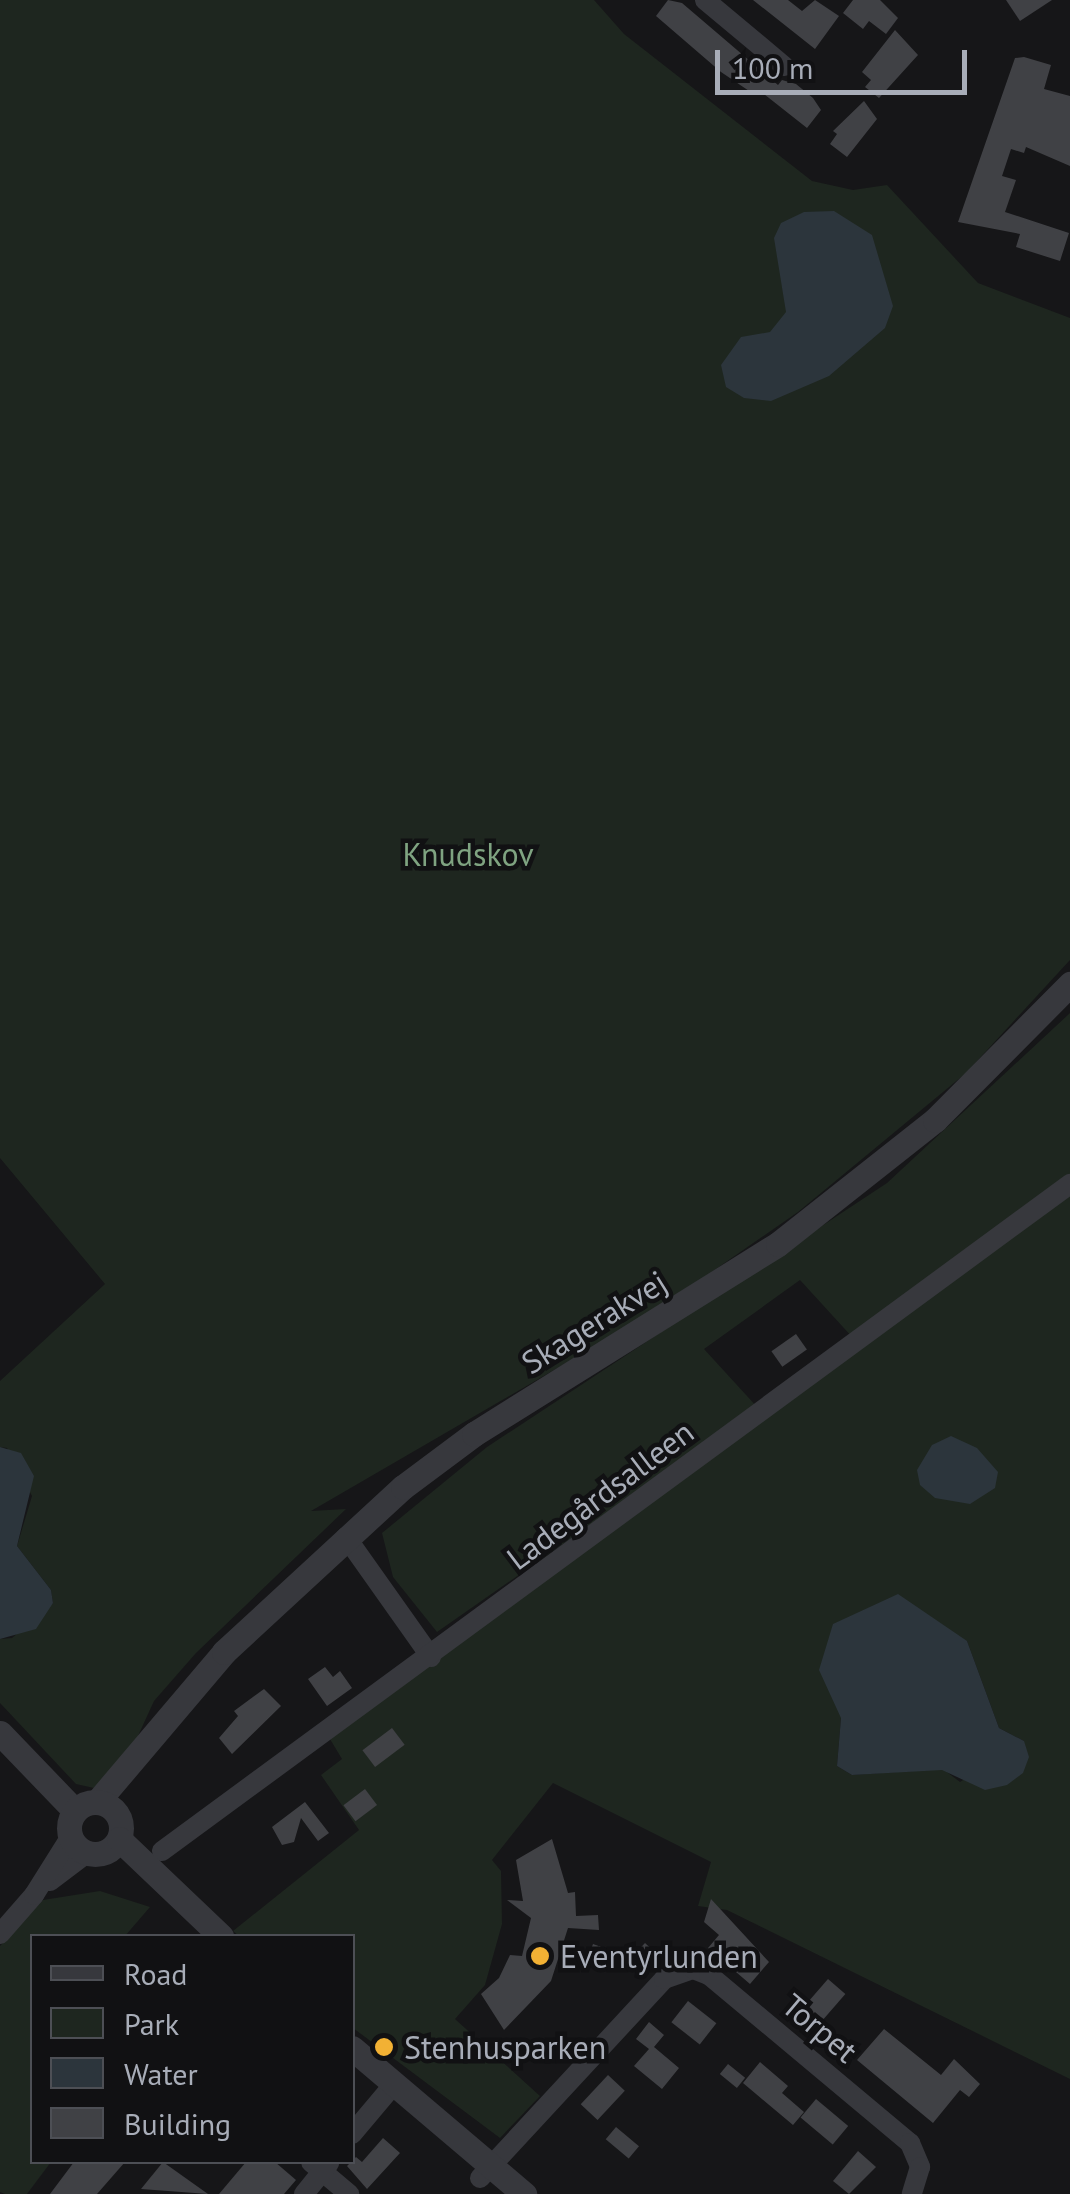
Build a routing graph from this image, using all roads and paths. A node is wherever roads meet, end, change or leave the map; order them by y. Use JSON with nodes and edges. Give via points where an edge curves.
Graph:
{"nodes":[{"id":1,"x":705,"y":0,"type":"edge"},
{"id":2,"x":784,"y":66,"type":"dead end"},
{"id":3,"x":1070,"y":984,"type":"edge"},
{"id":4,"x":1070,"y":1184,"type":"edge"},
{"id":5,"x":346,"y":1537,"type":"junction"},
{"id":6,"x":432,"y":1657,"type":"junction"},
{"id":7,"x":0,"y":1732,"type":"edge"},
{"id":8,"x":95,"y":1829,"type":"junction"},
{"id":9,"x":162,"y":1851,"type":"dead end"},
{"id":10,"x":0,"y":1934,"type":"edge"},
{"id":11,"x":202,"y":1934,"type":"edge"},
{"id":12,"x":219,"y":1934,"type":"edge"},
{"id":13,"x":355,"y":2051,"type":"edge"},
{"id":14,"x":355,"y":2070,"type":"edge"},
{"id":15,"x":390,"y":2090,"type":"junction"},
{"id":16,"x":355,"y":2131,"type":"edge"},
{"id":17,"x":321,"y":2165,"type":"edge"},
{"id":18,"x":490,"y":2179,"type":"edge"},
{"id":19,"x":304,"y":2194,"type":"edge"},
{"id":20,"x":349,"y":2194,"type":"edge"},
{"id":21,"x":524,"y":2194,"type":"edge"},
{"id":22,"x":912,"y":2194,"type":"edge"}],
"edges":[{"from":1,"to":2,"type":"street"},
{"from":3,"to":5,"type":"street","name":"Skagerakvej","via":[[935,1120],[793,1233],[474,1434]]},
{"from":4,"to":6,"type":"street","name":"Ladegårdsalleen"},
{"from":5,"to":6,"type":"street"},
{"from":5,"to":8,"type":"street","name":"Skagerakvej","via":[[224,1652]]},
{"from":6,"to":9,"type":"street","name":"Ladegårdsalleen"},
{"from":7,"to":8,"type":"street"},
{"from":8,"to":10,"type":"street"},
{"from":8,"to":11,"type":"street"},
{"from":8,"to":12,"type":"street"},
{"from":13,"to":15,"type":"street"},
{"from":14,"to":15,"type":"street"},
{"from":15,"to":16,"type":"street"},
{"from":15,"to":18,"type":"street"},
{"from":17,"to":19,"type":"street"},
{"from":17,"to":20,"type":"street"},
{"from":18,"to":21,"type":"street"},
{"from":18,"to":22,"type":"street","name":"Torpet","via":[[664,1979],[693,1970],[709,1975],[910,2142],[920,2167]]}]}
